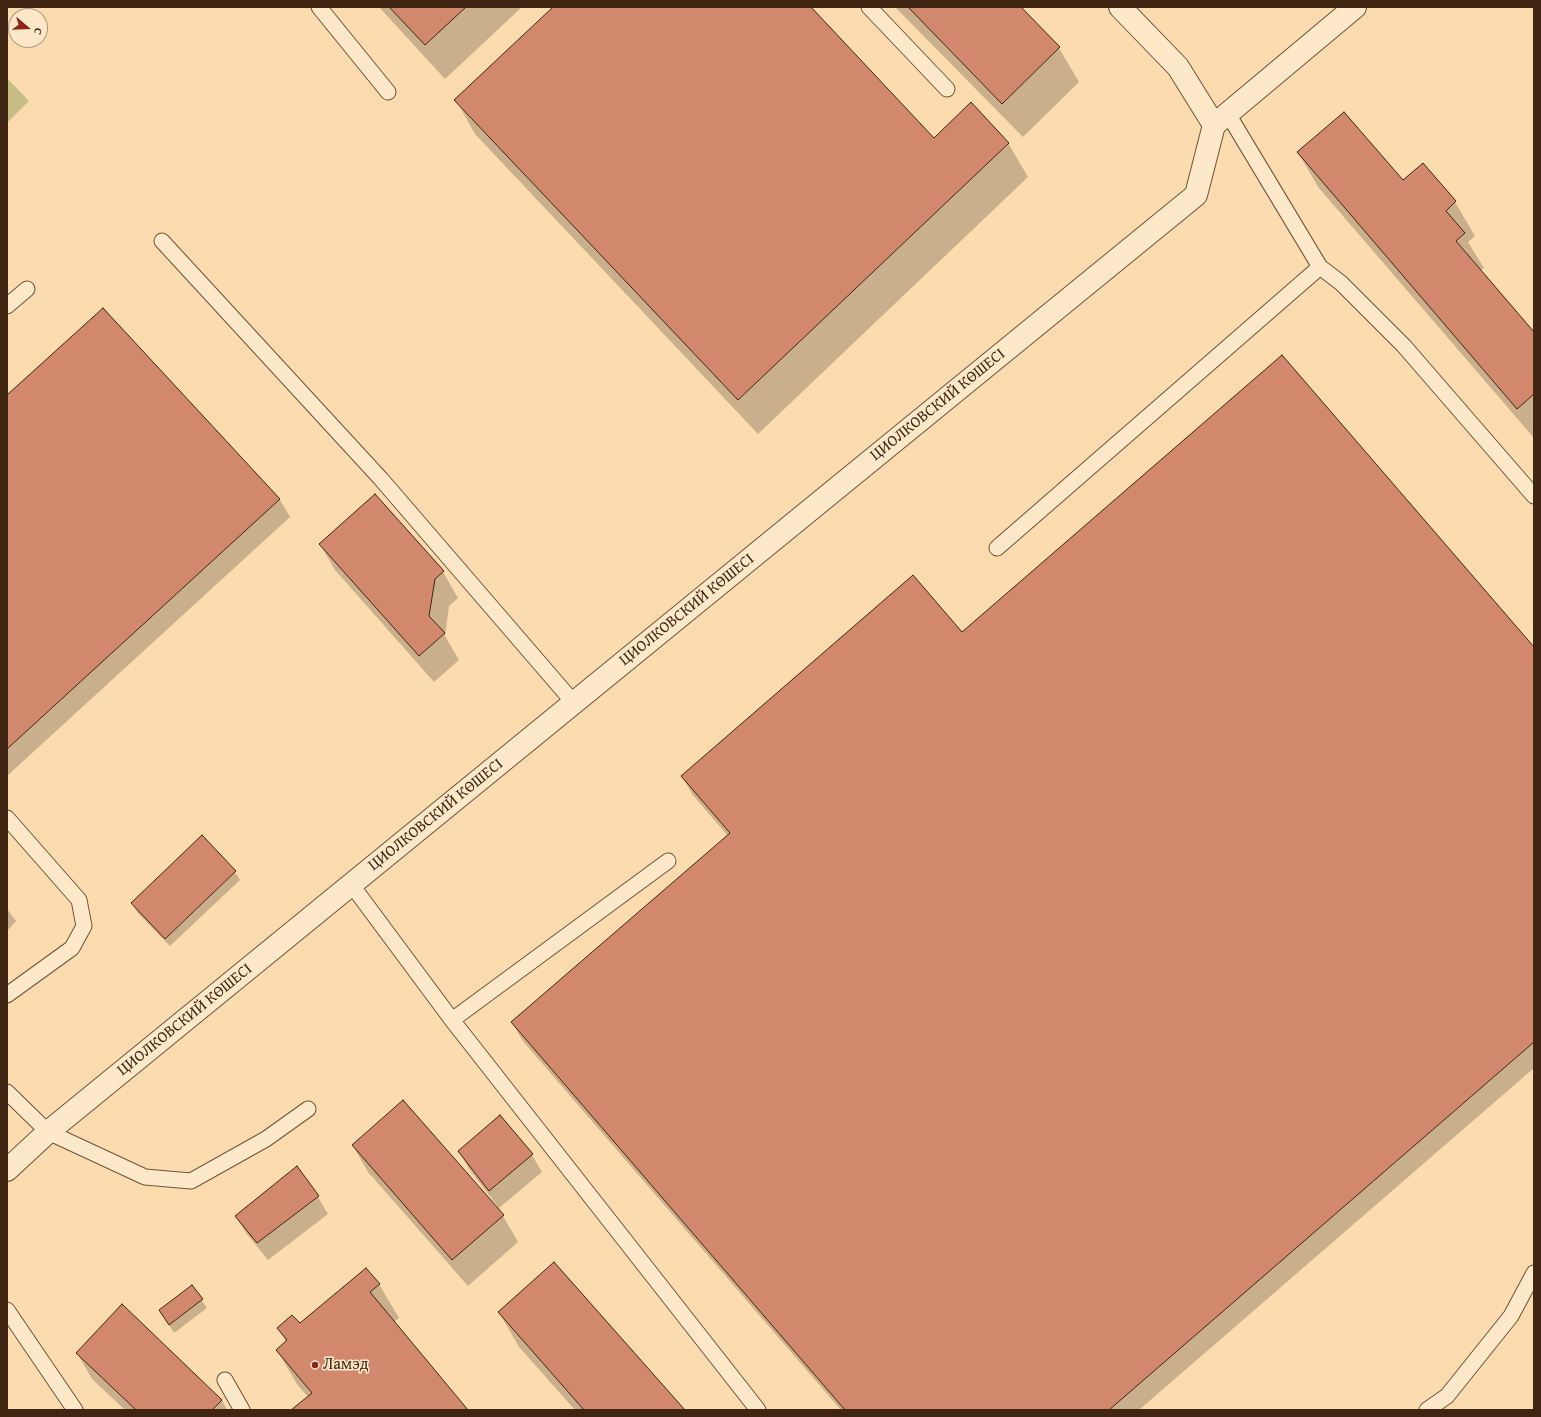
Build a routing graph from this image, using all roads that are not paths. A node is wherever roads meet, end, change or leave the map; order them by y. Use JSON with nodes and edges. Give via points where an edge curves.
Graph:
{"nodes":[{"id":1,"x":319,"y":7,"type":"edge"},
{"id":2,"x":869,"y":7,"type":"edge"},
{"id":3,"x":1120,"y":7,"type":"edge"},
{"id":4,"x":1355,"y":7,"type":"edge"},
{"id":5,"x":947,"y":89,"type":"dead end"},
{"id":6,"x":388,"y":92,"type":"dead end"},
{"id":7,"x":1221,"y":120,"type":"junction"},
{"id":8,"x":162,"y":241,"type":"dead end"},
{"id":9,"x":1320,"y":266,"type":"junction"},
{"id":10,"x":27,"y":289,"type":"dead end"},
{"id":11,"x":7,"y":306,"type":"edge"},
{"id":12,"x":1534,"y":496,"type":"edge"},
{"id":13,"x":997,"y":548,"type":"dead end"},
{"id":14,"x":574,"y":703,"type":"junction"},
{"id":15,"x":7,"y":818,"type":"edge"},
{"id":16,"x":668,"y":861,"type":"dead end"},
{"id":17,"x":352,"y":884,"type":"junction"},
{"id":18,"x":7,"y":995,"type":"edge"},
{"id":19,"x":452,"y":1020,"type":"junction"},
{"id":20,"x":7,"y":1092,"type":"edge"},
{"id":21,"x":308,"y":1109,"type":"dead end"},
{"id":22,"x":48,"y":1132,"type":"junction"},
{"id":23,"x":7,"y":1170,"type":"edge"},
{"id":24,"x":1534,"y":1273,"type":"edge"},
{"id":25,"x":7,"y":1310,"type":"edge"},
{"id":26,"x":225,"y":1380,"type":"dead end"},
{"id":27,"x":76,"y":1410,"type":"edge"},
{"id":28,"x":242,"y":1410,"type":"edge"},
{"id":29,"x":758,"y":1410,"type":"edge"},
{"id":30,"x":1427,"y":1410,"type":"edge"}],
"edges":[{"from":1,"to":6,"type":"lane"},
{"from":2,"to":5,"type":"lane"},
{"from":3,"to":7,"type":"street","via":[[1178,67]]},
{"from":4,"to":7,"type":"street"},
{"from":7,"to":9,"type":"lane"},
{"from":7,"to":14,"type":"street","name":"ЦИОЛКОВСКИЙ КӨШЕСІ","via":[[1196,195]]},
{"from":8,"to":14,"type":"lane","via":[[381,479]]},
{"from":9,"to":12,"type":"lane","via":[[1341,283],[1404,346]]},
{"from":9,"to":13,"type":"lane"},
{"from":10,"to":11,"type":"lane"},
{"from":14,"to":17,"type":"street","name":"ЦИОЛКОВСКИЙ КӨШЕСІ"},
{"from":15,"to":18,"type":"lane","via":[[79,900],[84,926],[72,948]]},
{"from":16,"to":19,"type":"lane"},
{"from":17,"to":19,"type":"lane"},
{"from":17,"to":22,"type":"street","name":"ЦИОЛКОВСКИЙ КӨШЕСІ"},
{"from":19,"to":29,"type":"lane"},
{"from":20,"to":22,"type":"lane"},
{"from":21,"to":22,"type":"lane","via":[[266,1139],[191,1181],[145,1177]]},
{"from":22,"to":23,"type":"street","name":"ЦИОЛКОВСКИЙ КӨШЕСІ"},
{"from":24,"to":30,"type":"lane","via":[[1511,1316],[1447,1396]]},
{"from":25,"to":27,"type":"lane"},
{"from":26,"to":28,"type":"lane"}]}
